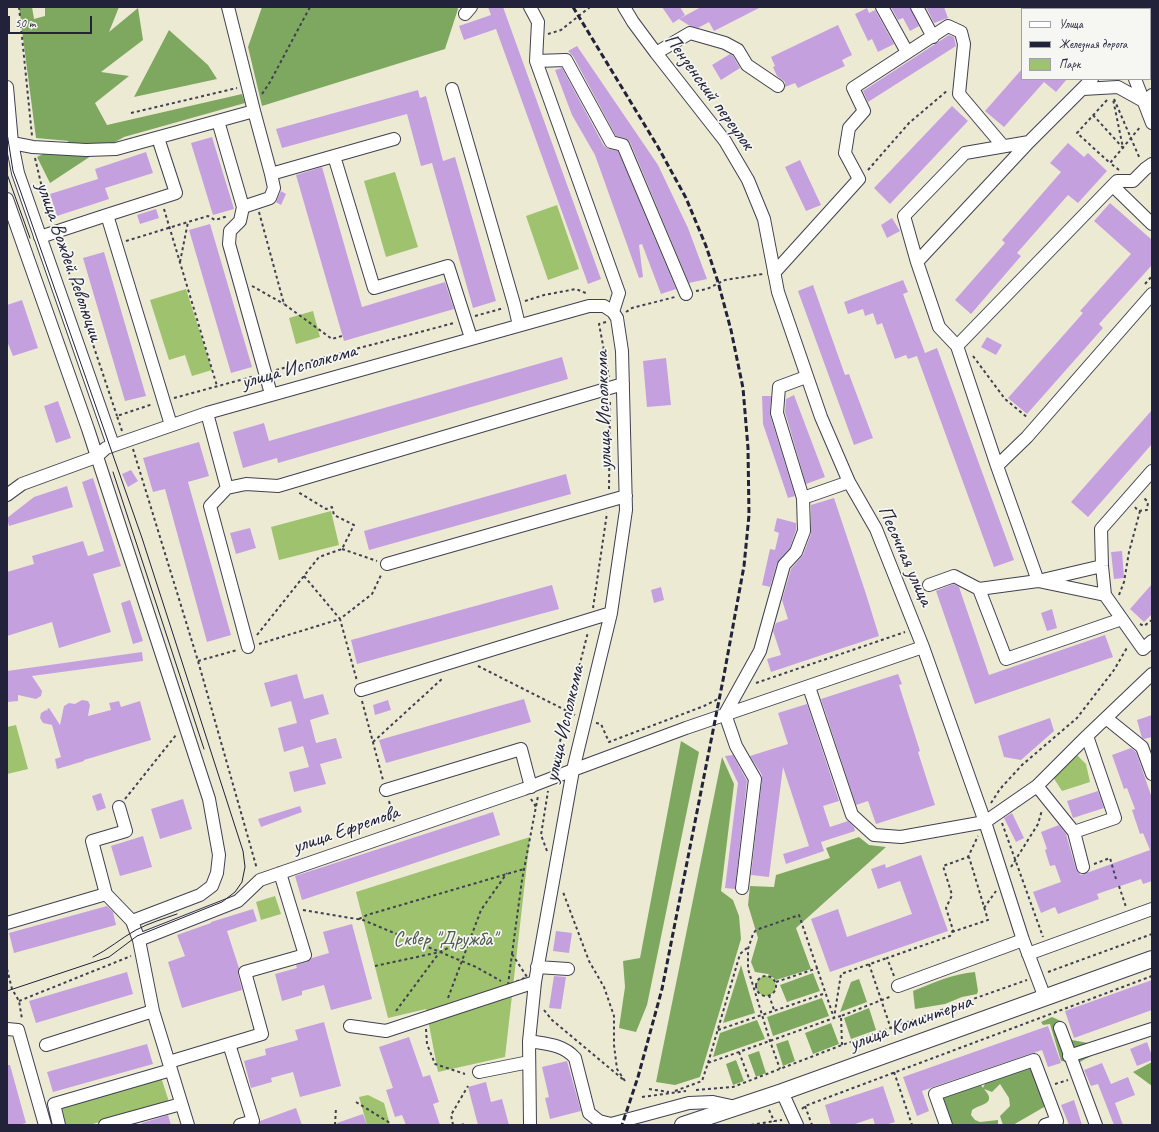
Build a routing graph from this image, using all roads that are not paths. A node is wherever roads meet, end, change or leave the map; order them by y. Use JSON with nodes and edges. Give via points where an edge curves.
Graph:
{"nodes":[{"id":1,"x":228,"y":7,"type":"edge"},
{"id":2,"x":530,"y":7,"type":"edge"},
{"id":3,"x":624,"y":7,"type":"edge"},
{"id":4,"x":882,"y":7,"type":"edge"},
{"id":5,"x":917,"y":7,"type":"edge"},
{"id":6,"x":932,"y":37,"type":"junction"},
{"id":7,"x":907,"y":52,"type":"junction"},
{"id":8,"x":656,"y":53,"type":"junction"},
{"id":9,"x":536,"y":61,"type":"junction"},
{"id":10,"x":1091,"y":80,"type":"edge"},
{"id":11,"x":1136,"y":80,"type":"edge"},
{"id":12,"x":778,"y":86,"type":"dead end"},
{"id":13,"x":7,"y":87,"type":"edge"},
{"id":14,"x":452,"y":89,"type":"dead end"},
{"id":15,"x":1082,"y":89,"type":"junction"},
{"id":16,"x":1148,"y":98,"type":"edge"},
{"id":17,"x":254,"y":109,"type":"junction"},
{"id":18,"x":1151,"y":120,"type":"edge"},
{"id":19,"x":218,"y":121,"type":"junction"},
{"id":20,"x":158,"y":138,"type":"junction"},
{"id":21,"x":394,"y":139,"type":"dead end"},
{"id":22,"x":1029,"y":142,"type":"junction"},
{"id":23,"x":12,"y":143,"type":"junction"},
{"id":24,"x":1003,"y":146,"type":"junction"},
{"id":25,"x":334,"y":156,"type":"junction"},
{"id":26,"x":1148,"y":166,"type":"edge"},
{"id":27,"x":271,"y":174,"type":"junction"},
{"id":28,"x":1113,"y":186,"type":"junction"},
{"id":29,"x":7,"y":199,"type":"edge"},
{"id":30,"x":242,"y":210,"type":"junction"},
{"id":31,"x":107,"y":215,"type":"junction"},
{"id":32,"x":1152,"y":224,"type":"edge"},
{"id":33,"x":40,"y":237,"type":"junction"},
{"id":34,"x":917,"y":262,"type":"junction"},
{"id":35,"x":774,"y":273,"type":"junction"},
{"id":36,"x":1147,"y":291,"type":"edge"},
{"id":37,"x":686,"y":294,"type":"dead end"},
{"id":38,"x":616,"y":310,"type":"junction"},
{"id":39,"x":519,"y":325,"type":"junction"},
{"id":40,"x":471,"y":338,"type":"junction"},
{"id":41,"x":960,"y":343,"type":"junction"},
{"id":42,"x":806,"y":377,"type":"junction"},
{"id":43,"x":623,"y":384,"type":"junction"},
{"id":44,"x":271,"y":394,"type":"junction"},
{"id":45,"x":207,"y":413,"type":"junction"},
{"id":46,"x":171,"y":425,"type":"junction"},
{"id":47,"x":114,"y":445,"type":"junction"},
{"id":48,"x":96,"y":456,"type":"junction"},
{"id":49,"x":997,"y":466,"type":"junction"},
{"id":50,"x":1152,"y":471,"type":"edge"},
{"id":51,"x":849,"y":482,"type":"junction"},
{"id":52,"x":227,"y":488,"type":"junction"},
{"id":53,"x":7,"y":495,"type":"edge"},
{"id":54,"x":626,"y":496,"type":"junction"},
{"id":55,"x":803,"y":498,"type":"junction"},
{"id":56,"x":386,"y":564,"type":"road end"},
{"id":57,"x":1102,"y":566,"type":"junction"},
{"id":58,"x":1038,"y":581,"type":"junction"},
{"id":59,"x":929,"y":585,"type":"dead end"},
{"id":60,"x":979,"y":589,"type":"junction"},
{"id":61,"x":1105,"y":595,"type":"junction"},
{"id":62,"x":611,"y":613,"type":"junction"},
{"id":63,"x":1122,"y":619,"type":"junction"},
{"id":64,"x":1152,"y":641,"type":"edge"},
{"id":65,"x":248,"y":647,"type":"road end"},
{"id":66,"x":923,"y":647,"type":"junction"},
{"id":67,"x":1152,"y":674,"type":"edge"},
{"id":68,"x":809,"y":687,"type":"junction"},
{"id":69,"x":360,"y":691,"type":"road end"},
{"id":70,"x":725,"y":714,"type":"junction"},
{"id":71,"x":1106,"y":718,"type":"junction"},
{"id":72,"x":1087,"y":736,"type":"junction"},
{"id":73,"x":573,"y":770,"type":"junction"},
{"id":74,"x":1152,"y":774,"type":"edge"},
{"id":75,"x":540,"y":783,"type":"junction"},
{"id":76,"x":1037,"y":786,"type":"junction"},
{"id":77,"x":386,"y":790,"type":"road end"},
{"id":78,"x":119,"y":807,"type":"road end"},
{"id":79,"x":985,"y":822,"type":"junction"},
{"id":80,"x":1074,"y":832,"type":"junction"},
{"id":81,"x":1083,"y":867,"type":"road end"},
{"id":82,"x":280,"y":873,"type":"junction"},
{"id":83,"x":742,"y":888,"type":"dead end"},
{"id":84,"x":106,"y":894,"type":"junction"},
{"id":85,"x":1152,"y":909,"type":"edge"},
{"id":86,"x":132,"y":921,"type":"junction"},
{"id":87,"x":7,"y":923,"type":"edge"},
{"id":88,"x":138,"y":940,"type":"junction"},
{"id":89,"x":1023,"y":940,"type":"junction"},
{"id":90,"x":1028,"y":954,"type":"junction"},
{"id":91,"x":1152,"y":959,"type":"edge"},
{"id":92,"x":537,"y":967,"type":"junction"},
{"id":93,"x":568,"y":969,"type":"dead end"},
{"id":94,"x":534,"y":982,"type":"junction"},
{"id":95,"x":898,"y":986,"type":"road end"},
{"id":96,"x":1045,"y":998,"type":"junction"},
{"id":97,"x":153,"y":1011,"type":"junction"},
{"id":98,"x":350,"y":1026,"type":"dead end"},
{"id":99,"x":1060,"y":1028,"type":"dead end"},
{"id":100,"x":7,"y":1029,"type":"edge"},
{"id":101,"x":1152,"y":1029,"type":"edge"},
{"id":102,"x":529,"y":1041,"type":"junction"},
{"id":103,"x":229,"y":1044,"type":"junction"},
{"id":104,"x":46,"y":1045,"type":"dead end"},
{"id":105,"x":1069,"y":1056,"type":"junction"},
{"id":106,"x":529,"y":1062,"type":"junction"},
{"id":107,"x":170,"y":1066,"type":"junction"},
{"id":108,"x":479,"y":1072,"type":"dead end"},
{"id":109,"x":782,"y":1092,"type":"junction"},
{"id":110,"x":181,"y":1104,"type":"junction"},
{"id":111,"x":737,"y":1107,"type":"junction"},
{"id":112,"x":796,"y":1122,"type":"edge"},
{"id":113,"x":45,"y":1125,"type":"edge"},
{"id":114,"x":59,"y":1125,"type":"edge"},
{"id":115,"x":105,"y":1125,"type":"edge"},
{"id":116,"x":188,"y":1125,"type":"edge"},
{"id":117,"x":240,"y":1125,"type":"edge"},
{"id":118,"x":530,"y":1125,"type":"edge"},
{"id":119,"x":683,"y":1125,"type":"edge"},
{"id":120,"x":946,"y":1125,"type":"edge"},
{"id":121,"x":1045,"y":1125,"type":"edge"},
{"id":122,"x":1096,"y":1125,"type":"edge"}],
"edges":[{"from":1,"to":17,"type":"street"},
{"from":2,"to":9,"type":"street","via":[[538,22]]},
{"from":3,"to":8,"type":"street","name":"Пензенский переулок"},
{"from":4,"to":7,"type":"street"},
{"from":5,"to":6,"type":"street"},
{"from":6,"to":7,"type":"street"},
{"from":6,"to":24,"type":"street","via":[[948,26],[961,32],[964,44],[959,94]]},
{"from":7,"to":35,"type":"street","via":[[853,88],[864,111],[849,128],[845,153],[859,179]]},
{"from":8,"to":12,"type":"street","via":[[690,34],[726,42],[738,50],[747,65]]},
{"from":8,"to":35,"type":"street","name":"Пензенский переулок","via":[[725,141],[748,180],[764,219]]},
{"from":9,"to":37,"type":"street","via":[[566,60],[611,142],[623,145]]},
{"from":9,"to":38,"type":"street","via":[[619,293]]},
{"from":10,"to":15,"type":"street"},
{"from":11,"to":16,"type":"street"},
{"from":13,"to":23,"type":"street","name":"улица Вождей Революции"},
{"from":14,"to":39,"type":"street"},
{"from":15,"to":16,"type":"street","via":[[1115,91]]},
{"from":15,"to":22,"type":"street"},
{"from":16,"to":18,"type":"street"},
{"from":17,"to":19,"type":"street"},
{"from":17,"to":27,"type":"street"},
{"from":19,"to":20,"type":"street"},
{"from":19,"to":30,"type":"street"},
{"from":20,"to":23,"type":"street","via":[[116,149],[33,147]]},
{"from":20,"to":31,"type":"street","via":[[176,193]]},
{"from":21,"to":25,"type":"street"},
{"from":22,"to":24,"type":"street"},
{"from":22,"to":34,"type":"street"},
{"from":23,"to":33,"type":"street","name":"улица Вождей Революции","via":[[18,173]]},
{"from":24,"to":34,"type":"street","via":[[965,152],[904,216]]},
{"from":25,"to":27,"type":"street"},
{"from":25,"to":40,"type":"street","via":[[374,288],[448,266]]},
{"from":26,"to":28,"type":"street","via":[[1133,181],[1117,181]]},
{"from":27,"to":30,"type":"street","via":[[274,188],[270,198]]},
{"from":28,"to":32,"type":"street"},
{"from":28,"to":41,"type":"street"},
{"from":29,"to":48,"type":"street","name":"улица Вождей Революции"},
{"from":30,"to":44,"type":"street","via":[[240,221],[230,231],[230,244]]},
{"from":31,"to":33,"type":"street"},
{"from":31,"to":46,"type":"street"},
{"from":33,"to":47,"type":"street","name":"улица Вождей Революции"},
{"from":34,"to":41,"type":"street","via":[[939,327]]},
{"from":35,"to":42,"type":"street","name":"Пензенский переулок"},
{"from":36,"to":49,"type":"street","via":[[1027,436]]},
{"from":38,"to":39,"type":"street","name":"улица Исполкома","via":[[604,306],[589,306]]},
{"from":38,"to":43,"type":"street","name":"улица Исполкома","via":[[622,351]]},
{"from":39,"to":40,"type":"street","name":"улица Исполкома"},
{"from":40,"to":44,"type":"street","name":"улица Исполкома"},
{"from":41,"to":49,"type":"street"},
{"from":42,"to":51,"type":"street","name":"Песочная улица"},
{"from":42,"to":55,"type":"street","via":[[779,387],[777,413]]},
{"from":43,"to":52,"type":"street","via":[[278,486],[246,484]]},
{"from":43,"to":54,"type":"street","name":"улица Исполкома"},
{"from":44,"to":45,"type":"street","name":"улица Исполкома"},
{"from":45,"to":46,"type":"street","name":"улица Исполкома"},
{"from":45,"to":52,"type":"street"},
{"from":46,"to":47,"type":"street","name":"улица Исполкома"},
{"from":47,"to":48,"type":"street","name":"улица Исполкома"},
{"from":48,"to":53,"type":"street","name":"улица Исполкома","via":[[22,484]]},
{"from":48,"to":86,"type":"street","name":"улица Вождей Революции","via":[[209,799],[219,855],[217,873],[212,886],[200,895]]},
{"from":49,"to":58,"type":"street"},
{"from":50,"to":57,"type":"street","via":[[1101,529]]},
{"from":51,"to":55,"type":"street"},
{"from":51,"to":66,"type":"street","name":"Песочная улица","via":[[876,529]]},
{"from":52,"to":65,"type":"street","via":[[210,506]]},
{"from":54,"to":56,"type":"street"},
{"from":54,"to":62,"type":"street","name":"улица Исполкома"},
{"from":55,"to":70,"type":"street","via":[[804,531],[796,552],[784,565],[760,651]]},
{"from":57,"to":58,"type":"street"},
{"from":57,"to":61,"type":"street"},
{"from":58,"to":60,"type":"street"},
{"from":58,"to":61,"type":"street"},
{"from":59,"to":60,"type":"street","via":[[954,576]]},
{"from":60,"to":63,"type":"street","via":[[1006,659]]},
{"from":61,"to":63,"type":"street"},
{"from":62,"to":69,"type":"street"},
{"from":62,"to":73,"type":"street","name":"улица Исполкома"},
{"from":63,"to":64,"type":"street","via":[[1143,649]]},
{"from":66,"to":68,"type":"street","name":"улица Ефремова"},
{"from":66,"to":79,"type":"street","name":"Песочная улица"},
{"from":67,"to":71,"type":"street"},
{"from":68,"to":70,"type":"street","name":"улица Ефремова"},
{"from":68,"to":79,"type":"street","via":[[852,815],[874,835],[901,837]]},
{"from":70,"to":73,"type":"street","name":"улица Ефремова"},
{"from":70,"to":83,"type":"street","via":[[736,746],[755,779]]},
{"from":71,"to":72,"type":"street"},
{"from":71,"to":74,"type":"street","via":[[1142,747]]},
{"from":72,"to":76,"type":"street"},
{"from":72,"to":80,"type":"street","via":[[1115,818]]},
{"from":73,"to":75,"type":"street","name":"улица Ефремова"},
{"from":73,"to":92,"type":"street","name":"улица Исполкома"},
{"from":75,"to":77,"type":"street","via":[[521,749]]},
{"from":75,"to":82,"type":"street","name":"улица Ефремова"},
{"from":76,"to":79,"type":"street"},
{"from":76,"to":80,"type":"street"},
{"from":78,"to":84,"type":"street","via":[[126,831],[92,841]]},
{"from":79,"to":89,"type":"street","name":"Песочная улица"},
{"from":80,"to":81,"type":"street"},
{"from":82,"to":88,"type":"street","name":"улица Ефремова","via":[[260,880],[238,901]]},
{"from":82,"to":103,"type":"street","via":[[305,955],[245,972],[262,1034]]},
{"from":84,"to":86,"type":"street"},
{"from":84,"to":87,"type":"street"},
{"from":85,"to":90,"type":"street"},
{"from":86,"to":88,"type":"street"},
{"from":88,"to":97,"type":"street"},
{"from":89,"to":90,"type":"street","name":"Песочная улица"},
{"from":89,"to":95,"type":"street"},
{"from":90,"to":96,"type":"street","name":"Песочная улица"},
{"from":91,"to":96,"type":"main road","name":"улица Коминтерна"},
{"from":92,"to":93,"type":"street"},
{"from":92,"to":94,"type":"street","name":"улица Исполкома"},
{"from":94,"to":98,"type":"street","via":[[511,987],[386,1031]]},
{"from":94,"to":102,"type":"street","name":"улица Исполкома"},
{"from":96,"to":109,"type":"main road","name":"улица Коминтерна"},
{"from":97,"to":104,"type":"street"},
{"from":97,"to":107,"type":"street"},
{"from":99,"to":105,"type":"street"},
{"from":100,"to":113,"type":"street","via":[[18,1030]]},
{"from":101,"to":105,"type":"street"},
{"from":102,"to":106,"type":"street","name":"улица Исполкома"},
{"from":102,"to":111,"type":"street","via":[[560,1047],[575,1058],[589,1113],[599,1121],[611,1124],[689,1103],[713,1102]]},
{"from":103,"to":107,"type":"street"},
{"from":103,"to":117,"type":"street","via":[[253,1121]]},
{"from":105,"to":122,"type":"street"},
{"from":106,"to":108,"type":"street"},
{"from":106,"to":118,"type":"street","name":"улица Исполкома"},
{"from":107,"to":110,"type":"street"},
{"from":107,"to":114,"type":"street","via":[[54,1104]]},
{"from":109,"to":111,"type":"main road","name":"улица Коминтерна"},
{"from":109,"to":112,"type":"street"},
{"from":110,"to":115,"type":"street"},
{"from":110,"to":116,"type":"street"},
{"from":111,"to":119,"type":"main road","name":"улица Коминтерна"},
{"from":120,"to":121,"type":"street","via":[[935,1094],[1034,1060],[1057,1121]]}]}
